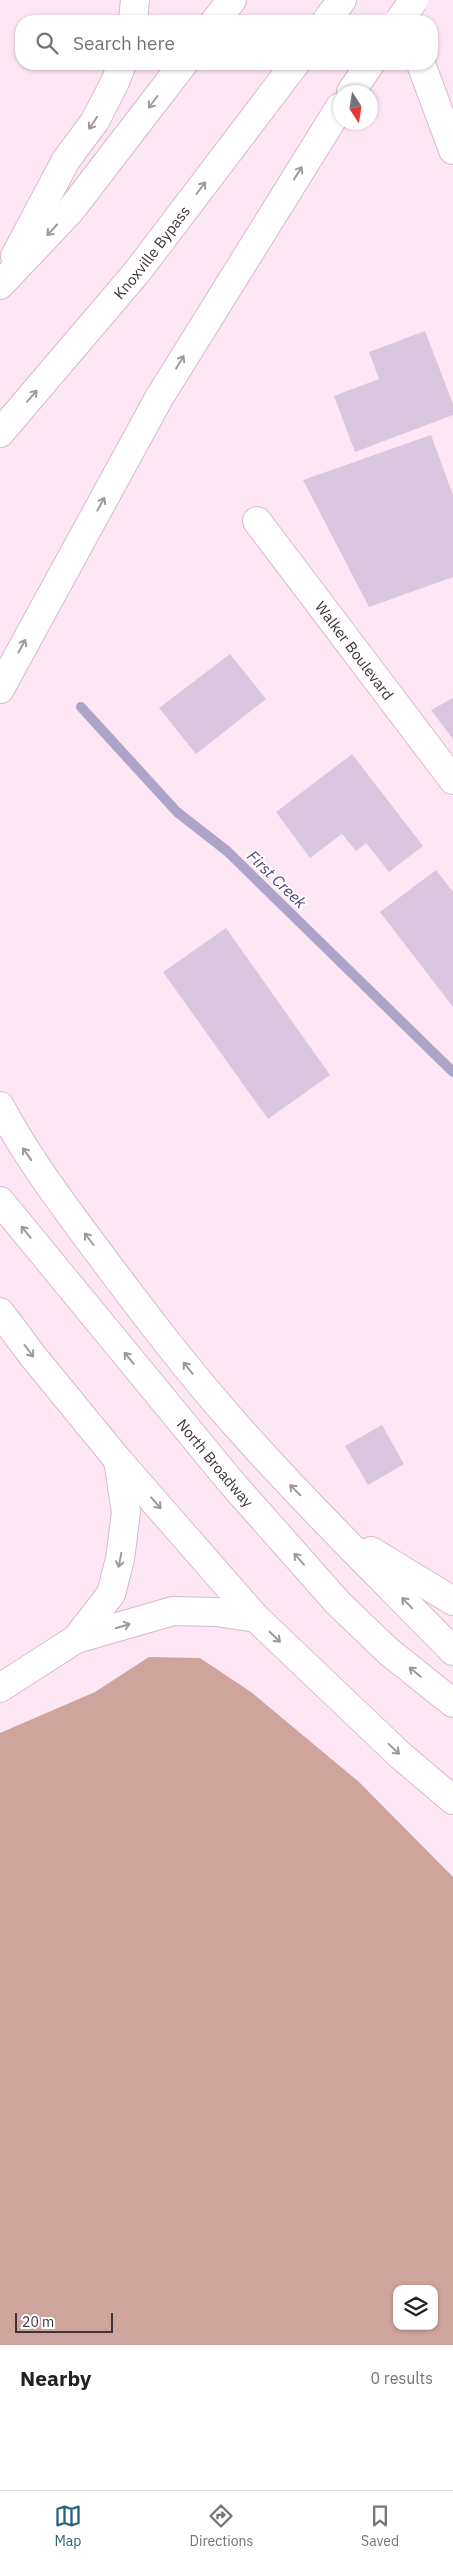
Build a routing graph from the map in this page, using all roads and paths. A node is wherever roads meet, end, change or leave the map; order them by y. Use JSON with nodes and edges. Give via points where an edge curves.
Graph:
{"nodes":[{"id":1,"x":135,"y":0,"type":"edge"},
{"id":2,"x":232,"y":0,"type":"edge"},
{"id":3,"x":342,"y":0,"type":"edge"},
{"id":4,"x":397,"y":0,"type":"edge"},
{"id":5,"x":414,"y":0,"type":"edge"},
{"id":6,"x":134,"y":15,"type":"edge"},
{"id":7,"x":221,"y":15,"type":"edge"},
{"id":8,"x":331,"y":15,"type":"edge"},
{"id":9,"x":403,"y":15,"type":"edge"},
{"id":10,"x":404,"y":15,"type":"edge"},
{"id":11,"x":120,"y":70,"type":"edge"},
{"id":12,"x":178,"y":70,"type":"edge"},
{"id":13,"x":290,"y":70,"type":"edge"},
{"id":14,"x":366,"y":70,"type":"edge"},
{"id":15,"x":423,"y":70,"type":"edge"},
{"id":16,"x":355,"y":85,"type":"edge"},
{"id":17,"x":333,"y":118,"type":"edge"},
{"id":18,"x":453,"y":150,"type":"edge"},
{"id":19,"x":0,"y":284,"type":"edge"},
{"id":20,"x":0,"y":433,"type":"edge"},
{"id":21,"x":257,"y":520,"type":"dead end"},
{"id":22,"x":0,"y":690,"type":"edge"},
{"id":23,"x":453,"y":780,"type":"edge"},
{"id":24,"x":0,"y":1106,"type":"edge"},
{"id":25,"x":0,"y":1201,"type":"edge"},
{"id":26,"x":0,"y":1312,"type":"edge"},
{"id":27,"x":118,"y":1460,"type":"junction"},
{"id":28,"x":330,"y":1524,"type":"junction"},
{"id":29,"x":453,"y":1601,"type":"edge"},
{"id":30,"x":256,"y":1618,"type":"junction"},
{"id":31,"x":76,"y":1640,"type":"junction"},
{"id":32,"x":453,"y":1651,"type":"edge"},
{"id":33,"x":0,"y":1688,"type":"edge"},
{"id":34,"x":453,"y":1703,"type":"edge"},
{"id":35,"x":453,"y":1800,"type":"edge"}],
"edges":[{"from":1,"to":6,"type":"main road"},
{"from":2,"to":7,"type":"main road"},
{"from":3,"to":8,"type":"main road"},
{"from":4,"to":9,"type":"main road"},
{"from":5,"to":10,"type":"main road","bridge":true},
{"from":11,"to":19,"type":"main road","one_way":true,"via":[[95,122],[66,160]]},
{"from":12,"to":19,"type":"main road","one_way":true,"via":[[70,211]]},
{"from":20,"to":13,"type":"main road","name":"Knoxville Bypass","one_way":true,"via":[[138,272]]},
{"from":14,"to":16,"type":"main road"},
{"from":15,"to":18,"type":"main road"},
{"from":22,"to":17,"type":"main road","one_way":true,"via":[[158,398]]},
{"from":21,"to":23,"type":"main road","name":"Walker Boulevard"},
{"from":28,"to":24,"type":"main road","one_way":true,"via":[[234,1424],[143,1313],[22,1146]]},
{"from":34,"to":25,"type":"main road","name":"North Broadway","one_way":true,"via":[[388,1651],[338,1603],[231,1482]]},
{"from":26,"to":27,"type":"main road","one_way":true},
{"from":27,"to":30,"type":"main road","one_way":true},
{"from":27,"to":31,"type":"main road","one_way":true,"via":[[126,1512],[120,1559],[111,1594]]},
{"from":28,"to":29,"type":"main road"},
{"from":32,"to":28,"type":"main road","one_way":true},
{"from":31,"to":30,"type":"main road","one_way":true,"via":[[173,1611],[217,1612]]},
{"from":30,"to":35,"type":"main road","one_way":true,"via":[[393,1748]]},
{"from":31,"to":33,"type":"main road"}]}
